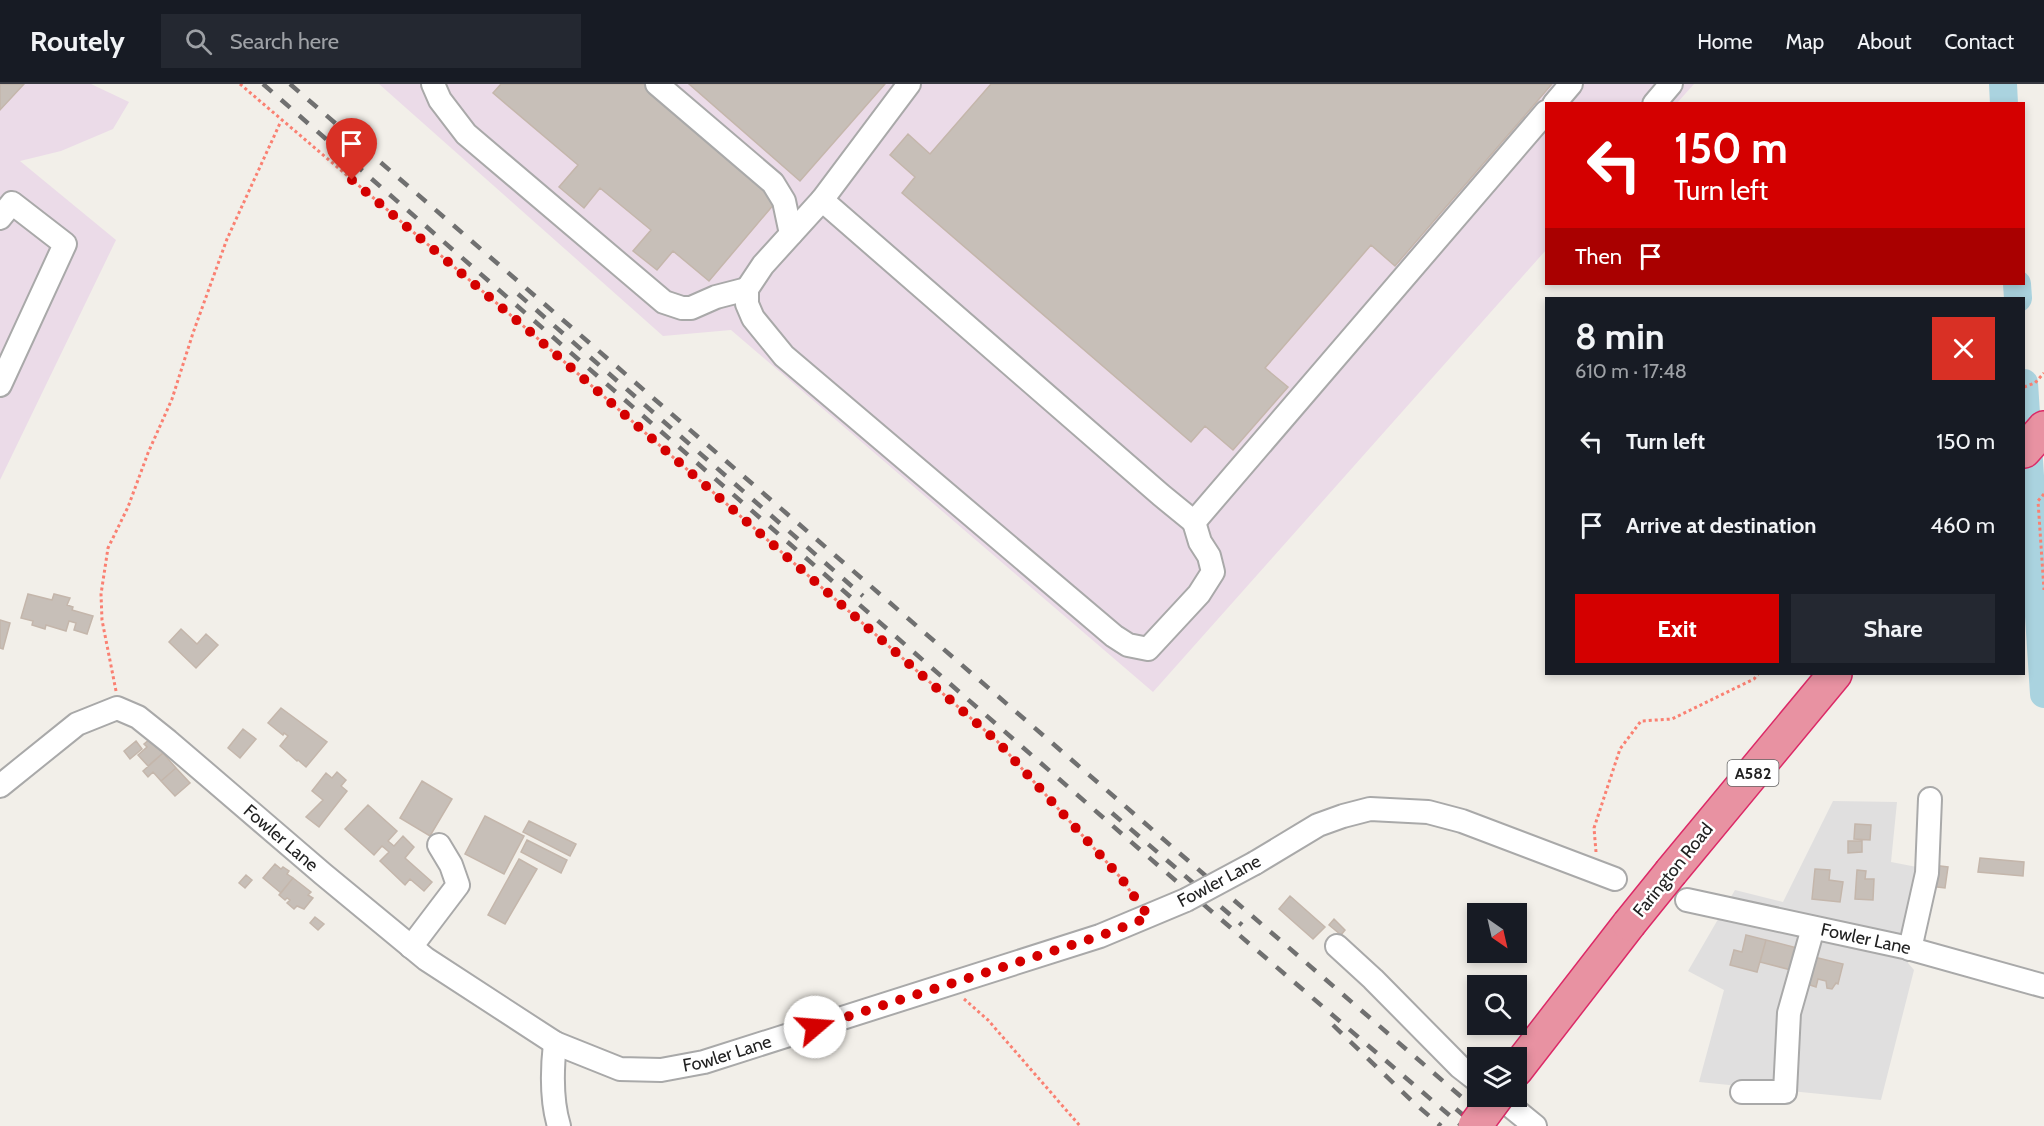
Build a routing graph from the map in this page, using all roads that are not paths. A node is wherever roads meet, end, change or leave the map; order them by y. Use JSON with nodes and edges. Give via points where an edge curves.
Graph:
{"nodes":[{"id":1,"x":433,"y":84,"type":"edge"},
{"id":2,"x":657,"y":84,"type":"edge"},
{"id":3,"x":909,"y":84,"type":"edge"},
{"id":4,"x":1571,"y":84,"type":"edge"},
{"id":5,"x":1671,"y":84,"type":"edge"},
{"id":6,"x":1556,"y":102,"type":"edge"},
{"id":7,"x":1656,"y":102,"type":"edge"},
{"id":8,"x":1545,"y":113,"type":"edge"},
{"id":9,"x":822,"y":200,"type":"junction"},
{"id":10,"x":0,"y":218,"type":"edge"},
{"id":11,"x":791,"y":234,"type":"junction"},
{"id":12,"x":747,"y":289,"type":"junction"},
{"id":13,"x":0,"y":385,"type":"edge"},
{"id":14,"x":2044,"y":428,"type":"edge"},
{"id":15,"x":2025,"y":450,"type":"edge"},
{"id":16,"x":1194,"y":522,"type":"junction"},
{"id":17,"x":1834,"y":675,"type":"edge"},
{"id":18,"x":0,"y":786,"type":"edge"},
{"id":19,"x":1930,"y":799,"type":"dead end"},
{"id":20,"x":439,"y":845,"type":"dead end"},
{"id":21,"x":1608,"y":876,"type":"road end"},
{"id":22,"x":1687,"y":900,"type":"dead end"},
{"id":23,"x":1814,"y":928,"type":"junction"},
{"id":24,"x":1337,"y":946,"type":"dead end"},
{"id":25,"x":411,"y":947,"type":"junction"},
{"id":26,"x":1910,"y":949,"type":"junction"},
{"id":27,"x":2044,"y":986,"type":"edge"},
{"id":28,"x":555,"y":1043,"type":"junction"},
{"id":29,"x":1527,"y":1057,"type":"edge"},
{"id":30,"x":1467,"y":1072,"type":"edge"},
{"id":31,"x":1742,"y":1092,"type":"dead end"},
{"id":32,"x":1489,"y":1107,"type":"edge"},
{"id":33,"x":1511,"y":1107,"type":"edge"},
{"id":34,"x":559,"y":1126,"type":"edge"},
{"id":35,"x":1475,"y":1126,"type":"edge"},
{"id":36,"x":1535,"y":1126,"type":"edge"}],
"edges":[{"from":1,"to":12,"type":"street","via":[[466,134],[664,302],[691,308]]},
{"from":2,"to":11,"type":"street","via":[[773,183],[784,201]]},
{"from":3,"to":9,"type":"street"},
{"from":4,"to":6,"type":"street"},
{"from":5,"to":7,"type":"street"},
{"from":8,"to":16,"type":"street"},
{"from":9,"to":11,"type":"street"},
{"from":9,"to":16,"type":"street"},
{"from":10,"to":13,"type":"street","via":[[12,203],[65,244]]},
{"from":11,"to":12,"type":"street"},
{"from":12,"to":16,"type":"street","via":[[747,304],[753,318],[784,356],[1128,645],[1148,649],[1199,594],[1212,572]]},
{"from":14,"to":15,"type":"highway"},
{"from":17,"to":29,"type":"highway","name":"Farington Road","number":"A582","bridge":true,"via":[[1629,924]]},
{"from":18,"to":25,"type":"street","name":"Fowler Lane","via":[[77,724],[117,708],[138,717],[168,741]]},
{"from":19,"to":26,"type":"street","via":[[1927,873]]},
{"from":20,"to":25,"type":"street","via":[[458,885]]},
{"from":21,"to":28,"type":"street","name":"Fowler Lane","bridge":true,"via":[[1462,821],[1428,812],[1370,809],[1318,825],[1186,900],[1100,936],[704,1062],[661,1070],[620,1069]]},
{"from":22,"to":23,"type":"street","name":"Fowler Lane"},
{"from":23,"to":26,"type":"street","name":"Fowler Lane"},
{"from":23,"to":31,"type":"street","via":[[1789,1013],[1785,1092]]},
{"from":24,"to":30,"type":"street"},
{"from":25,"to":28,"type":"street","name":"Fowler Lane"},
{"from":26,"to":27,"type":"street","name":"Fowler Lane"},
{"from":28,"to":34,"type":"street","via":[[553,1082]]},
{"from":32,"to":35,"type":"highway","bridge":true},
{"from":33,"to":36,"type":"street"}]}
